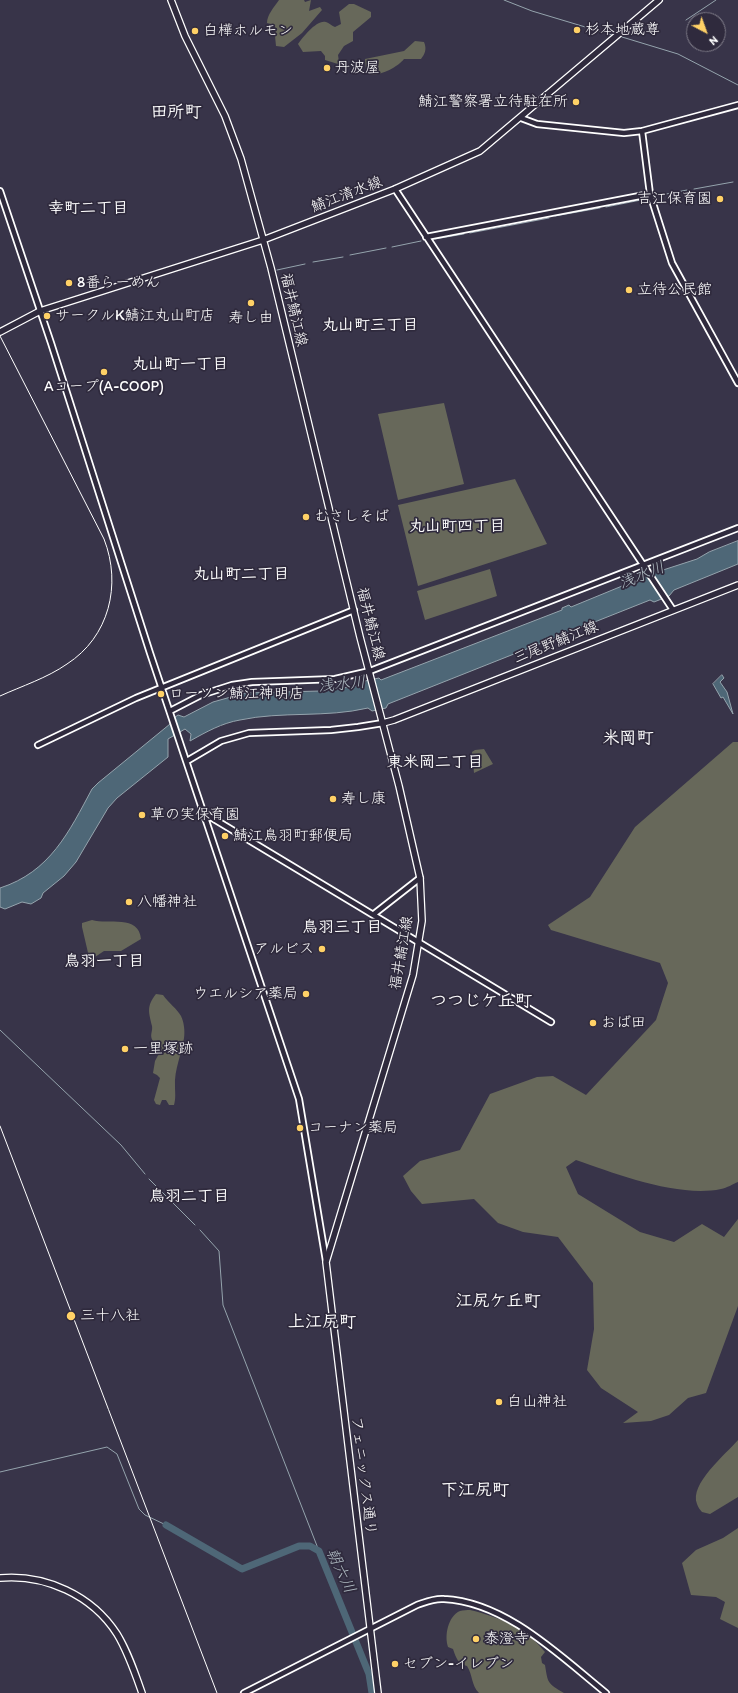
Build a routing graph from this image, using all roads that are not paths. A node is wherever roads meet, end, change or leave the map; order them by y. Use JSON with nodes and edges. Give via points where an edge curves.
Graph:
{"nodes":[{"id":1,"x":171,"y":0,"type":"edge"},
{"id":2,"x":659,"y":0,"type":"edge"},
{"id":3,"x":738,"y":105,"type":"edge"},
{"id":4,"x":521,"y":118,"type":"junction"},
{"id":5,"x":642,"y":131,"type":"junction"},
{"id":6,"x":395,"y":189,"type":"junction"},
{"id":7,"x":0,"y":190,"type":"edge"},
{"id":8,"x":650,"y":194,"type":"junction"},
{"id":9,"x":426,"y":237,"type":"junction"},
{"id":10,"x":263,"y":240,"type":"junction"},
{"id":11,"x":40,"y":311,"type":"junction"},
{"id":12,"x":0,"y":332,"type":"edge"},
{"id":13,"x":738,"y":383,"type":"edge"},
{"id":14,"x":738,"y":528,"type":"edge"},
{"id":15,"x":643,"y":566,"type":"junction"},
{"id":16,"x":738,"y":585,"type":"edge"},
{"id":17,"x":354,"y":610,"type":"junction"},
{"id":18,"x":673,"y":610,"type":"junction"},
{"id":19,"x":370,"y":671,"type":"junction"},
{"id":20,"x":162,"y":688,"type":"junction"},
{"id":21,"x":170,"y":711,"type":"junction"},
{"id":22,"x":383,"y":723,"type":"junction"},
{"id":23,"x":38,"y":745,"type":"dead end"},
{"id":24,"x":186,"y":759,"type":"junction"},
{"id":25,"x":204,"y":813,"type":"junction"},
{"id":26,"x":420,"y":878,"type":"junction"},
{"id":27,"x":374,"y":914,"type":"junction"},
{"id":28,"x":419,"y":941,"type":"junction"},
{"id":29,"x":551,"y":1022,"type":"dead end"},
{"id":30,"x":326,"y":1262,"type":"junction"},
{"id":31,"x":0,"y":1578,"type":"edge"},
{"id":32,"x":371,"y":1627,"type":"junction"},
{"id":33,"x":142,"y":1693,"type":"edge"},
{"id":34,"x":244,"y":1693,"type":"edge"},
{"id":35,"x":378,"y":1693,"type":"edge"},
{"id":36,"x":606,"y":1693,"type":"edge"}],
"edges":[{"from":1,"to":10,"type":"main road","name":"福井鯖江線","via":[[225,116],[238,150]]},
{"from":2,"to":4,"type":"main road","name":"鯖江清水線"},
{"from":3,"to":5,"type":"street"},
{"from":4,"to":5,"type":"street","via":[[537,124],[564,127],[624,133]]},
{"from":4,"to":6,"type":"main road","name":"鯖江清水線","via":[[480,151]]},
{"from":5,"to":8,"type":"street"},
{"from":6,"to":9,"type":"street"},
{"from":6,"to":10,"type":"main road","name":"鯖江清水線"},
{"from":7,"to":11,"type":"street"},
{"from":8,"to":9,"type":"street"},
{"from":8,"to":13,"type":"street","via":[[672,263]]},
{"from":9,"to":15,"type":"street"},
{"from":10,"to":11,"type":"main road","name":"鯖江清水線"},
{"from":10,"to":17,"type":"main road","name":"福井鯖江線"},
{"from":11,"to":12,"type":"main road","name":"鯖江清水線"},
{"from":11,"to":20,"type":"street"},
{"from":14,"to":15,"type":"street"},
{"from":15,"to":18,"type":"street"},
{"from":15,"to":19,"type":"street"},
{"from":16,"to":18,"type":"main road","name":"三尾野鯖江線"},
{"from":17,"to":19,"type":"main road","name":"福井鯖江線"},
{"from":17,"to":20,"type":"street"},
{"from":18,"to":22,"type":"main road","name":"三尾野鯖江線"},
{"from":19,"to":21,"type":"street","via":[[335,679],[232,685],[201,695]]},
{"from":19,"to":22,"type":"main road","name":"福井鯖江線"},
{"from":20,"to":21,"type":"street"},
{"from":20,"to":23,"type":"street","via":[[105,712]]},
{"from":21,"to":24,"type":"street"},
{"from":22,"to":24,"type":"street","via":[[358,728],[249,733],[221,741]]},
{"from":22,"to":26,"type":"main road","name":"福井鯖江線"},
{"from":24,"to":25,"type":"street"},
{"from":25,"to":27,"type":"street"},
{"from":25,"to":30,"type":"street","via":[[299,1099]]},
{"from":26,"to":27,"type":"street"},
{"from":26,"to":28,"type":"main road","name":"福井鯖江線","via":[[422,922]]},
{"from":27,"to":28,"type":"street"},
{"from":28,"to":29,"type":"street"},
{"from":28,"to":30,"type":"main road","name":"福井鯖江線","via":[[413,975]]},
{"from":30,"to":32,"type":"main road","name":"フェニックス通り"},
{"from":31,"to":33,"type":"main road","via":[[26,1578],[51,1584],[80,1597],[94,1608],[110,1624],[123,1644]]},
{"from":32,"to":34,"type":"street"},
{"from":32,"to":35,"type":"main road","name":"フェニックス通り"},
{"from":32,"to":36,"type":"street","via":[[432,1600],[448,1599],[475,1606],[519,1625]]}]}
